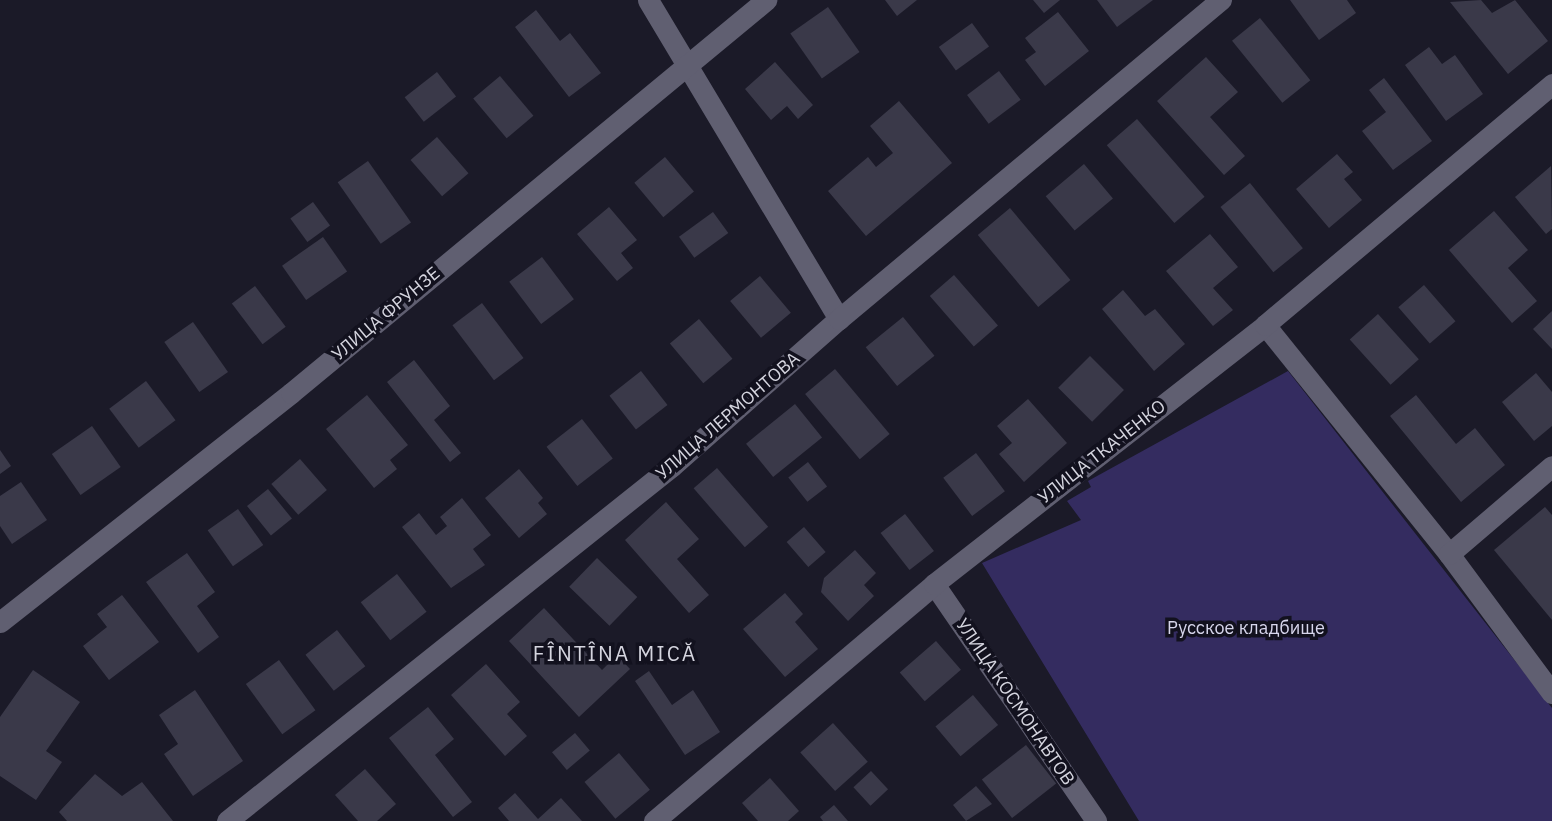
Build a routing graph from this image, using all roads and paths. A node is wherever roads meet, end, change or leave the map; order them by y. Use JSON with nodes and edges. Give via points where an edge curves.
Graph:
{"nodes":[{"id":1,"x":648,"y":0,"type":"edge"},
{"id":2,"x":766,"y":0,"type":"edge"},
{"id":3,"x":1221,"y":0,"type":"edge"},
{"id":4,"x":685,"y":65,"type":"junction"},
{"id":5,"x":1552,"y":84,"type":"edge"},
{"id":6,"x":839,"y":319,"type":"junction"},
{"id":7,"x":1265,"y":325,"type":"junction"},
{"id":8,"x":1552,"y":466,"type":"edge"},
{"id":9,"x":1449,"y":554,"type":"junction"},
{"id":10,"x":934,"y":584,"type":"junction"},
{"id":11,"x":0,"y":622,"type":"edge"},
{"id":12,"x":1552,"y":693,"type":"edge"},
{"id":13,"x":1084,"y":816,"type":"edge"},
{"id":14,"x":227,"y":821,"type":"edge"},
{"id":15,"x":654,"y":821,"type":"edge"}],
"edges":[{"from":1,"to":4,"type":"street"},
{"from":2,"to":4,"type":"street","name":"УЛИЦА ФРУНЗЕ"},
{"from":3,"to":6,"type":"street","name":"УЛИЦА ЛЕРМОНТОВА"},
{"from":4,"to":6,"type":"street"},
{"from":4,"to":11,"type":"street","name":"УЛИЦА ФРУНЗЕ","via":[[291,393]]},
{"from":5,"to":7,"type":"street","name":"УЛИЦА ТКАЧЕНКО"},
{"from":6,"to":14,"type":"street","name":"УЛИЦА ЛЕРМОНТОВА","via":[[672,466]]},
{"from":7,"to":9,"type":"street"},
{"from":7,"to":10,"type":"street","name":"УЛИЦА ТКАЧЕНКО"},
{"from":8,"to":9,"type":"street"},
{"from":9,"to":12,"type":"street"},
{"from":10,"to":13,"type":"street","name":"УЛИЦА КОСМОНАВТОВ"},
{"from":10,"to":15,"type":"street","name":"УЛИЦА ТКАЧЕНКО"}]}
